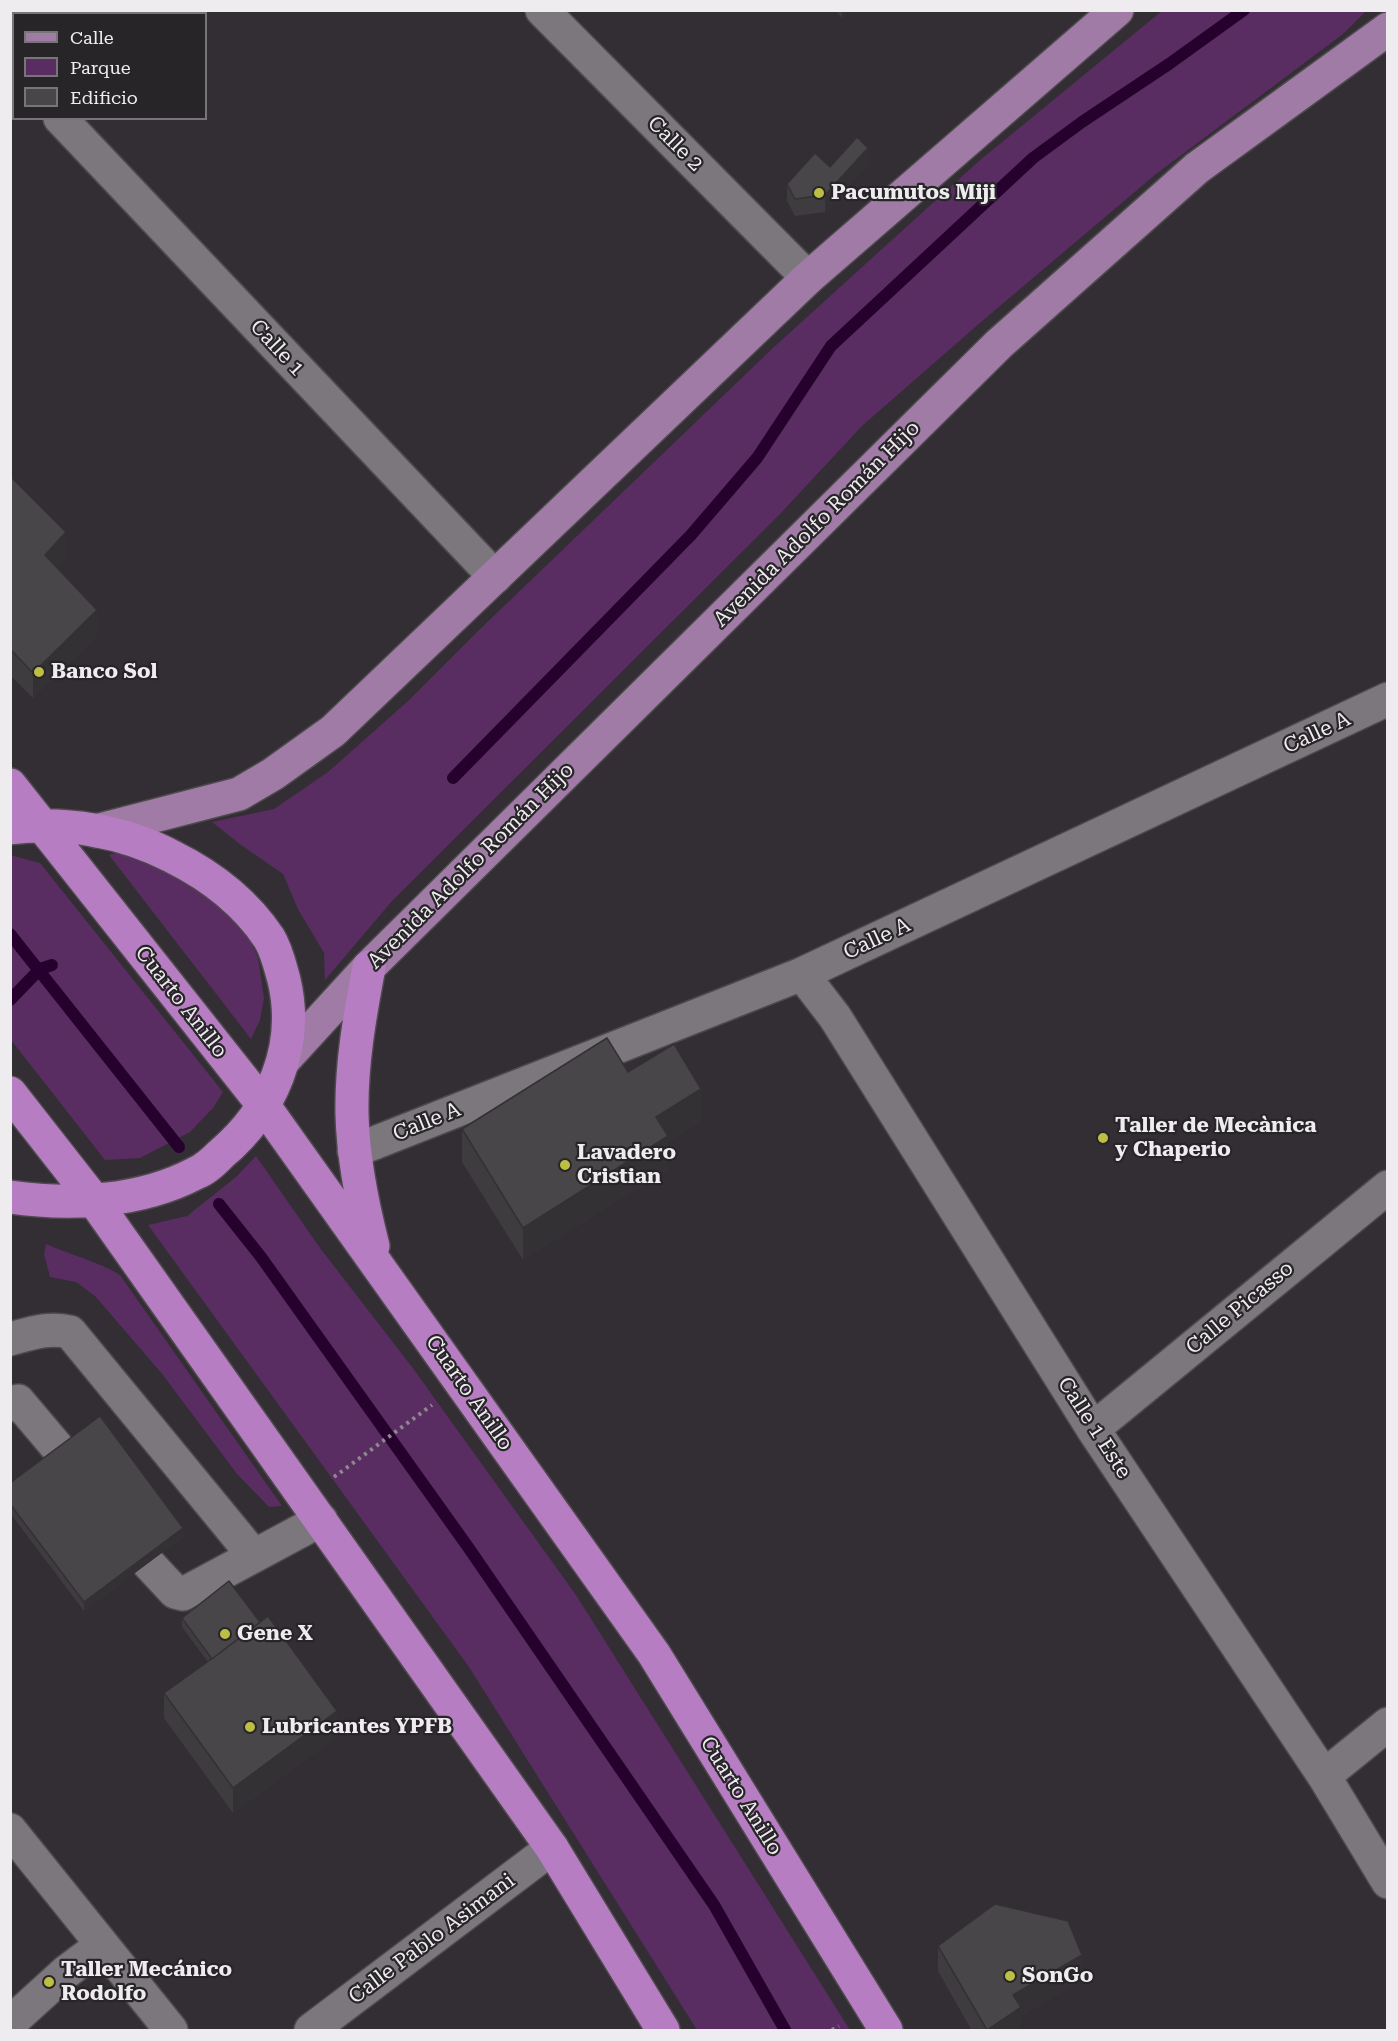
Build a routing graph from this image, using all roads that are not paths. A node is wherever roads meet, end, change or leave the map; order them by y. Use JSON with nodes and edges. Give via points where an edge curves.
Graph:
{"nodes":[{"id":1,"x":542,"y":10,"type":"edge"},
{"id":2,"x":1111,"y":12,"type":"edge"},
{"id":3,"x":1388,"y":29,"type":"edge"},
{"id":4,"x":62,"y":120,"type":"edge"},
{"id":5,"x":807,"y":278,"type":"junction"},
{"id":6,"x":495,"y":577,"type":"junction"},
{"id":7,"x":1388,"y":699,"type":"edge"},
{"id":8,"x":10,"y":785,"type":"edge"},
{"id":9,"x":43,"y":826,"type":"junction"},
{"id":10,"x":10,"y":828,"type":"edge"},
{"id":11,"x":96,"y":831,"type":"junction"},
{"id":12,"x":369,"y":967,"type":"junction"},
{"id":13,"x":802,"y":974,"type":"junction"},
{"id":14,"x":283,"y":1061,"type":"junction"},
{"id":15,"x":10,"y":1093,"type":"edge"},
{"id":16,"x":264,"y":1106,"type":"junction"},
{"id":17,"x":354,"y":1151,"type":"junction"},
{"id":18,"x":1388,"y":1186,"type":"edge"},
{"id":19,"x":10,"y":1197,"type":"edge"},
{"id":20,"x":93,"y":1199,"type":"junction"},
{"id":21,"x":378,"y":1265,"type":"junction"},
{"id":22,"x":10,"y":1339,"type":"edge"},
{"id":23,"x":13,"y":1399,"type":"edge"},
{"id":24,"x":1093,"y":1429,"type":"junction"},
{"id":25,"x":62,"y":1454,"type":"edge"},
{"id":26,"x":313,"y":1510,"type":"junction"},
{"id":27,"x":254,"y":1556,"type":"junction"},
{"id":28,"x":148,"y":1563,"type":"edge"},
{"id":29,"x":1388,"y":1724,"type":"edge"},
{"id":30,"x":1324,"y":1776,"type":"junction"},
{"id":31,"x":10,"y":1830,"type":"edge"},
{"id":32,"x":552,"y":1848,"type":"junction"},
{"id":33,"x":1388,"y":1882,"type":"edge"},
{"id":34,"x":102,"y":1945,"type":"junction"},
{"id":35,"x":10,"y":2023,"type":"edge"},
{"id":36,"x":171,"y":2031,"type":"edge"},
{"id":37,"x":311,"y":2031,"type":"edge"},
{"id":38,"x":663,"y":2031,"type":"edge"},
{"id":39,"x":886,"y":2031,"type":"edge"}],
"edges":[{"from":1,"to":5,"type":"street","name":"Calle 2"},
{"from":2,"to":5,"type":"main road"},
{"from":3,"to":12,"type":"main road","name":"Avenida Adolfo Román Hijo","via":[[1197,168],[999,344]]},
{"from":4,"to":6,"type":"street","name":"Calle 1"},
{"from":5,"to":6,"type":"main road"},
{"from":6,"to":11,"type":"main road","via":[[333,731],[273,774],[239,794]]},
{"from":7,"to":13,"type":"street","name":"Calle A"},
{"from":8,"to":9,"type":"highway","name":"Cuarto Anillo"},
{"from":9,"to":10,"type":"highway"},
{"from":9,"to":11,"type":"highway"},
{"from":9,"to":16,"type":"highway","name":"Cuarto Anillo"},
{"from":11,"to":14,"type":"highway","via":[[155,847],[180,860],[219,885],[255,920],[270,939],[285,985],[289,1011]]},
{"from":12,"to":14,"type":"main road","name":"Avenida Adolfo Román Hijo"},
{"from":12,"to":17,"type":"highway","via":[[357,1028]]},
{"from":13,"to":17,"type":"street","name":"Calle A"},
{"from":13,"to":24,"type":"street","name":"Calle 1 Este","via":[[835,1017]]},
{"from":14,"to":16,"type":"highway"},
{"from":15,"to":20,"type":"highway"},
{"from":16,"to":20,"type":"highway","via":[[235,1142],[199,1172],[160,1189]]},
{"from":16,"to":21,"type":"highway","name":"Cuarto Anillo"},
{"from":17,"to":21,"type":"highway","via":[[363,1209]]},
{"from":18,"to":24,"type":"street","name":"Calle Picasso"},
{"from":19,"to":20,"type":"highway"},
{"from":20,"to":26,"type":"highway"},
{"from":21,"to":39,"type":"highway","name":"Cuarto Anillo","via":[[654,1654]]},
{"from":22,"to":27,"type":"street","via":[[42,1330],[70,1332]]},
{"from":23,"to":25,"type":"street"},
{"from":24,"to":30,"type":"street","name":"Calle 1 Este"},
{"from":26,"to":27,"type":"street"},
{"from":26,"to":32,"type":"highway"},
{"from":27,"to":28,"type":"street","via":[[183,1594],[175,1592]]},
{"from":29,"to":30,"type":"street"},
{"from":30,"to":33,"type":"street","name":"Calle 1 Este"},
{"from":31,"to":34,"type":"street"},
{"from":32,"to":37,"type":"street","name":"Calle Pablo Asimani"},
{"from":32,"to":38,"type":"highway"},
{"from":34,"to":35,"type":"street"},
{"from":34,"to":36,"type":"street"}]}
